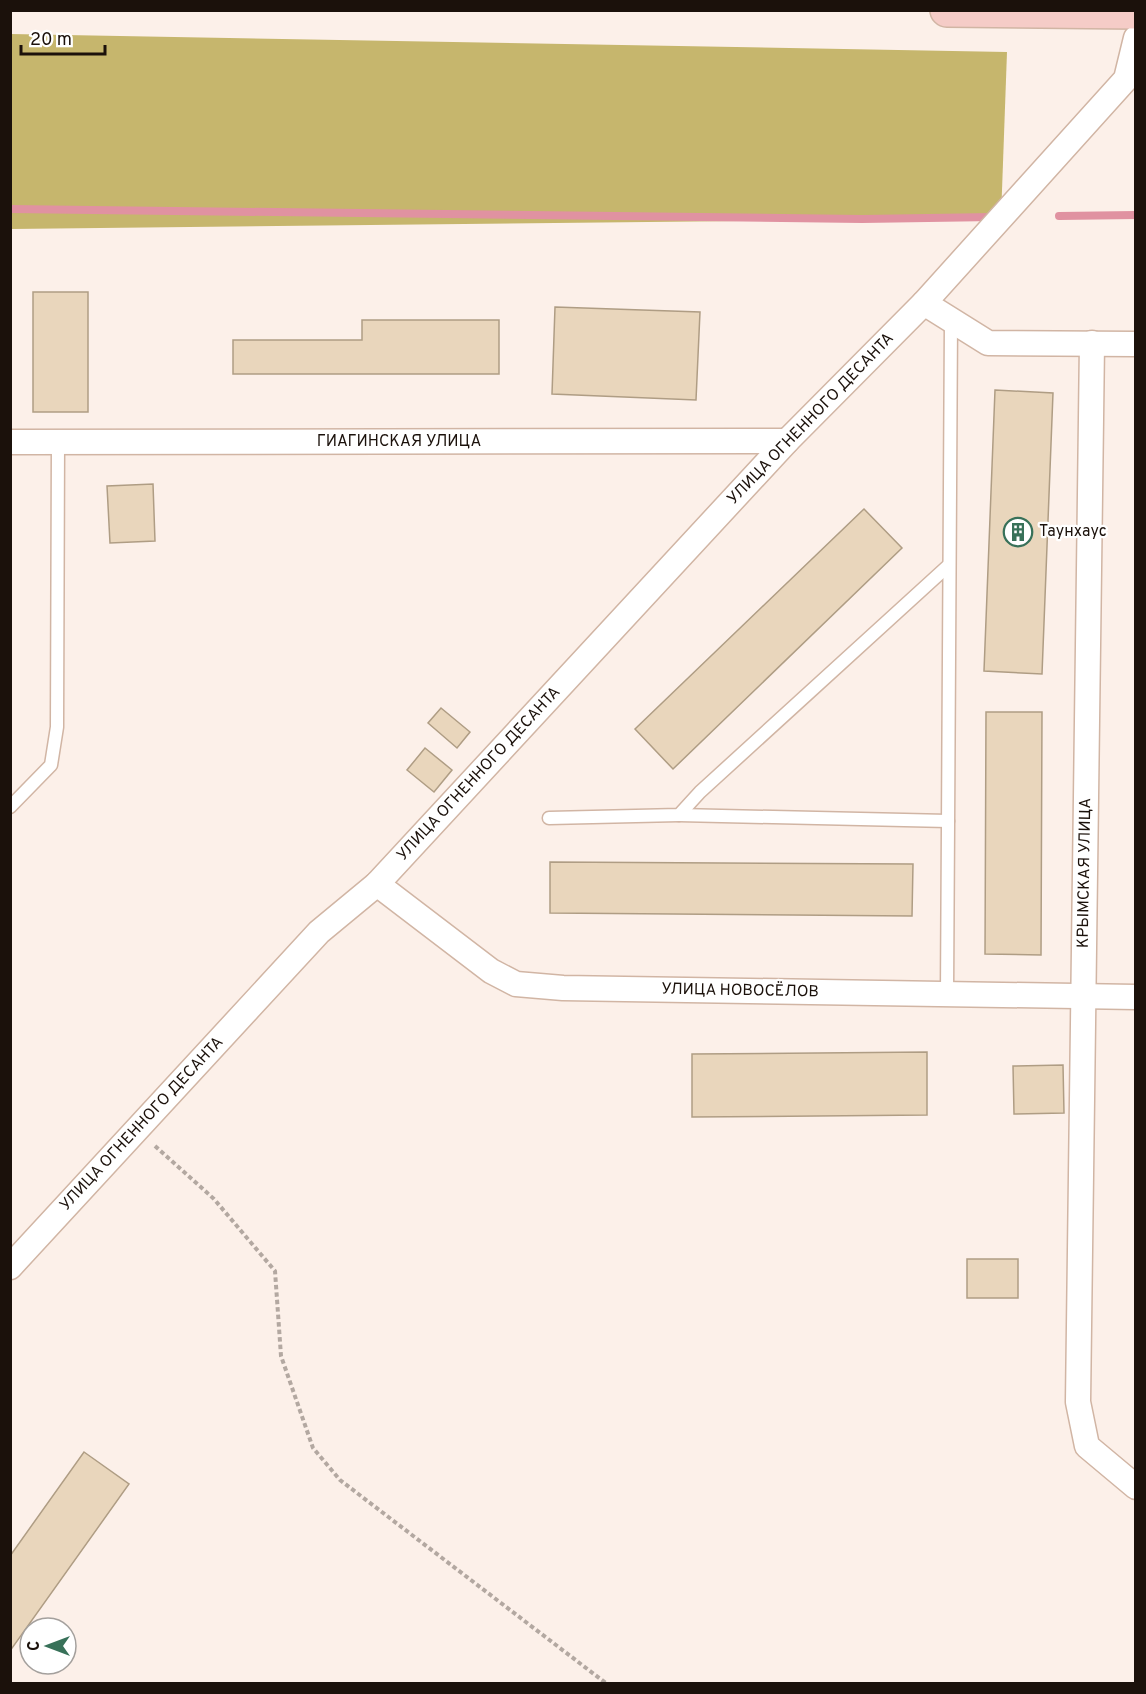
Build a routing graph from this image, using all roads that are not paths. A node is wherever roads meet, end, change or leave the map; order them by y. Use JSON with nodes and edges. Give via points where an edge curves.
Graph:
{"nodes":[{"id":1,"x":947,"y":10,"type":"edge"},
{"id":2,"x":1136,"y":12,"type":"edge"},
{"id":3,"x":1136,"y":38,"type":"edge"},
{"id":4,"x":924,"y":303,"type":"junction"},
{"id":5,"x":951,"y":320,"type":"junction"},
{"id":6,"x":1092,"y":343,"type":"junction"},
{"id":7,"x":1136,"y":344,"type":"edge"},
{"id":8,"x":787,"y":441,"type":"junction"},
{"id":9,"x":10,"y":442,"type":"edge"},
{"id":10,"x":58,"y":442,"type":"junction"},
{"id":11,"x":949,"y":565,"type":"junction"},
{"id":12,"x":10,"y":807,"type":"edge"},
{"id":13,"x":679,"y":815,"type":"junction"},
{"id":14,"x":549,"y":818,"type":"dead end"},
{"id":15,"x":948,"y":821,"type":"junction"},
{"id":16,"x":377,"y":884,"type":"junction"},
{"id":17,"x":947,"y":994,"type":"junction"},
{"id":18,"x":1083,"y":997,"type":"junction"},
{"id":19,"x":1136,"y":997,"type":"edge"},
{"id":20,"x":10,"y":1267,"type":"edge"},
{"id":21,"x":1136,"y":1487,"type":"edge"}],
"edges":[{"from":1,"to":2,"type":"main road"},
{"from":3,"to":4,"type":"street","name":"УЛИЦА ОГНЕННОГО ДЕСАНТА","via":[[1126,79]]},
{"from":4,"to":5,"type":"street"},
{"from":4,"to":8,"type":"street","name":"УЛИЦА ОГНЕННОГО ДЕСАНТА"},
{"from":5,"to":6,"type":"street","via":[[988,343]]},
{"from":5,"to":11,"type":"lane"},
{"from":6,"to":7,"type":"street"},
{"from":6,"to":18,"type":"street","name":"КРЫМСКАЯ УЛИЦА"},
{"from":8,"to":10,"type":"street","name":"ГИАГИНСКАЯ УЛИЦА"},
{"from":8,"to":16,"type":"street","name":"УЛИЦА ОГНЕННОГО ДЕСАНТА"},
{"from":9,"to":10,"type":"street","name":"ГИАГИНСКАЯ УЛИЦА"},
{"from":10,"to":12,"type":"lane","via":[[57,728],[51,765]]},
{"from":11,"to":13,"type":"lane"},
{"from":11,"to":15,"type":"lane"},
{"from":13,"to":14,"type":"lane"},
{"from":13,"to":15,"type":"lane"},
{"from":15,"to":17,"type":"lane"},
{"from":16,"to":17,"type":"street","name":"УЛИЦА НОВОСЁЛОВ","via":[[491,971],[516,984]]},
{"from":16,"to":20,"type":"street","name":"УЛИЦА ОГНЕННОГО ДЕСАНТА","via":[[319,932]]},
{"from":17,"to":18,"type":"street","name":"УЛИЦА НОВОСЁЛОВ"},
{"from":18,"to":19,"type":"street","name":"УЛИЦА НОВОСЁЛОВ"},
{"from":18,"to":21,"type":"street","name":"КРЫМСКАЯ УЛИЦА","via":[[1078,1402],[1087,1446]]}]}
